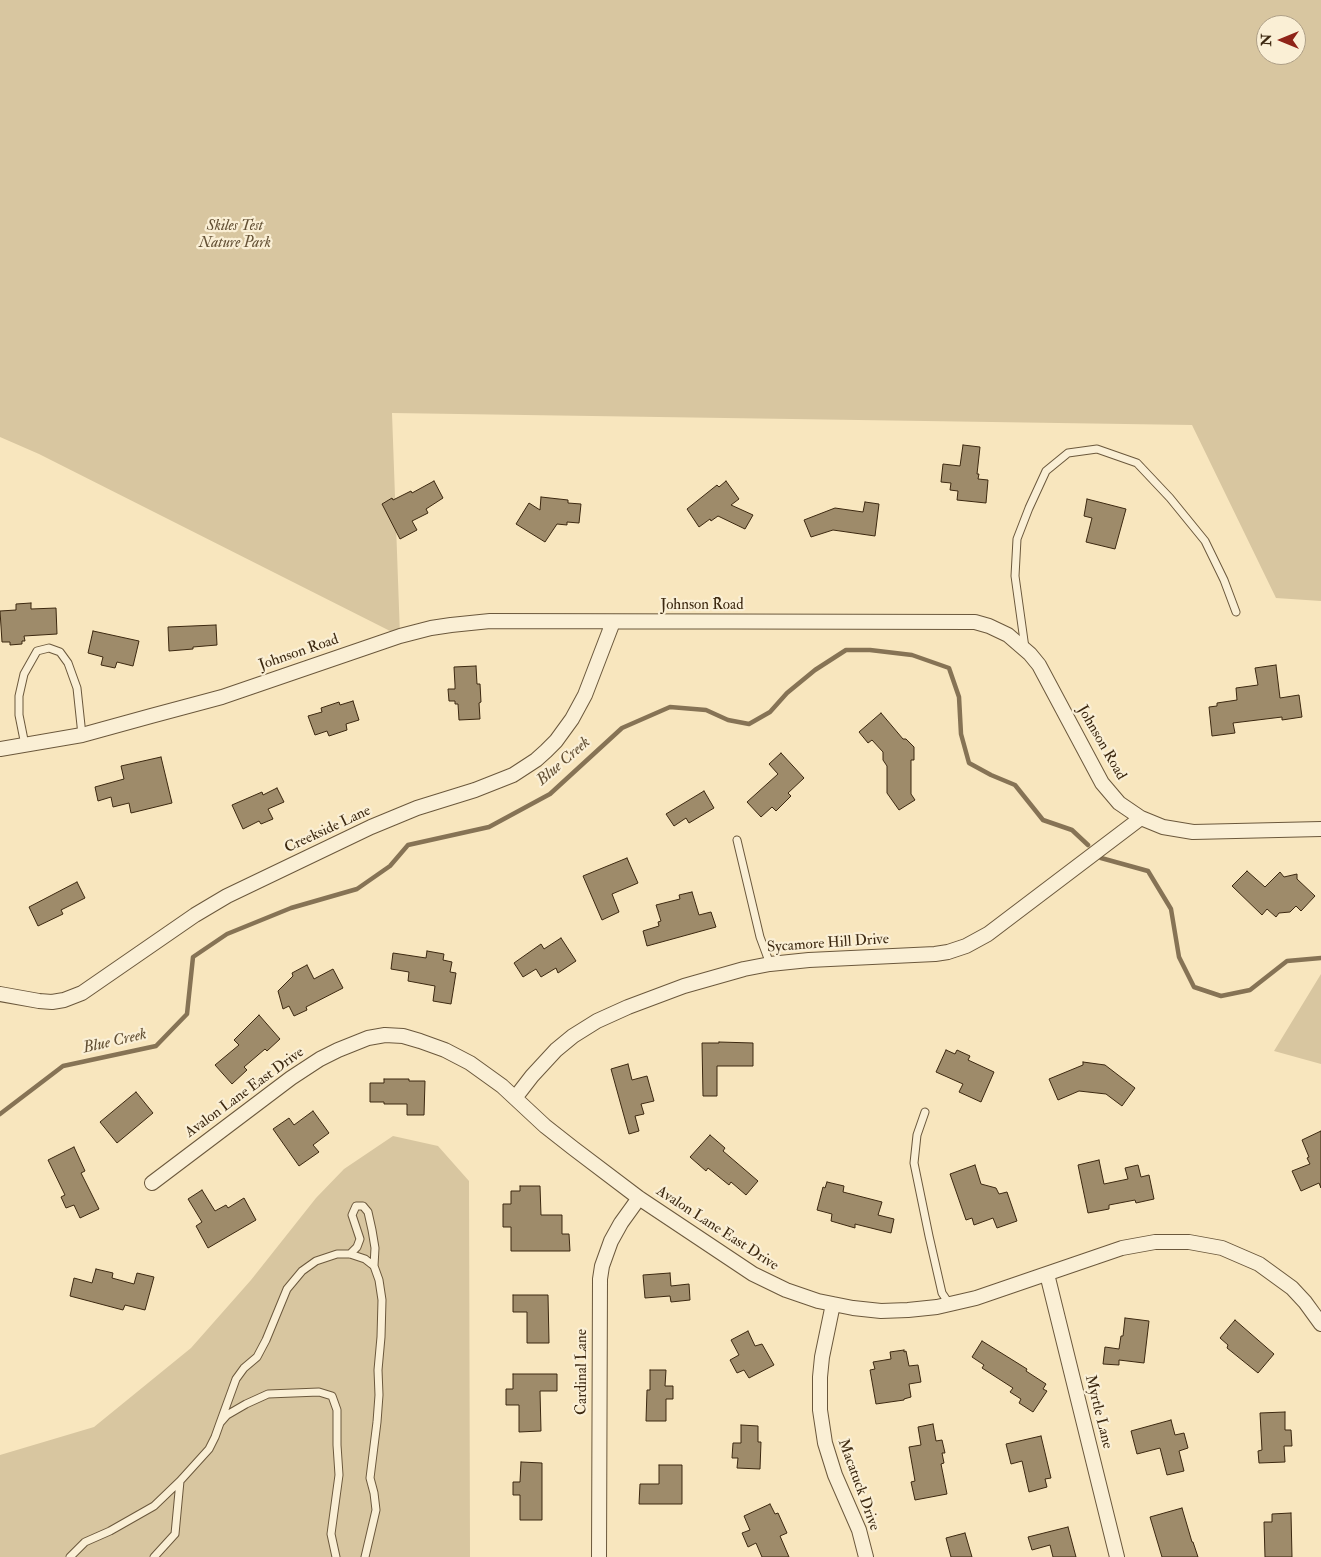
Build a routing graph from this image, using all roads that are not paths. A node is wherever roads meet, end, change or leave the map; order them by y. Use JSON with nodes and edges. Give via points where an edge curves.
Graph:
{"nodes":[{"id":1,"x":1236,"y":612,"type":"dead end"},
{"id":2,"x":613,"y":622,"type":"junction"},
{"id":3,"x":1025,"y":648,"type":"junction"},
{"id":4,"x":82,"y":735,"type":"junction"},
{"id":5,"x":25,"y":745,"type":"junction"},
{"id":6,"x":0,"y":749,"type":"edge"},
{"id":7,"x":1141,"y":818,"type":"junction"},
{"id":8,"x":1321,"y":829,"type":"edge"},
{"id":9,"x":737,"y":840,"type":"dead end"},
{"id":10,"x":770,"y":964,"type":"junction"},
{"id":11,"x":0,"y":994,"type":"edge"},
{"id":12,"x":515,"y":1098,"type":"junction"},
{"id":13,"x":925,"y":1112,"type":"dead end"},
{"id":14,"x":152,"y":1183,"type":"dead end"},
{"id":15,"x":639,"y":1198,"type":"junction"},
{"id":16,"x":350,"y":1254,"type":"junction"},
{"id":17,"x":374,"y":1266,"type":"junction"},
{"id":18,"x":1047,"y":1274,"type":"junction"},
{"id":19,"x":833,"y":1304,"type":"junction"},
{"id":20,"x":950,"y":1305,"type":"junction"},
{"id":21,"x":1321,"y":1324,"type":"edge"},
{"id":22,"x":220,"y":1423,"type":"junction"},
{"id":23,"x":180,"y":1481,"type":"junction"},
{"id":24,"x":70,"y":1557,"type":"edge"},
{"id":25,"x":154,"y":1557,"type":"edge"},
{"id":26,"x":336,"y":1557,"type":"edge"},
{"id":27,"x":365,"y":1557,"type":"edge"},
{"id":28,"x":599,"y":1557,"type":"edge"},
{"id":29,"x":866,"y":1557,"type":"edge"},
{"id":30,"x":1117,"y":1557,"type":"edge"}],
"edges":[{"from":1,"to":3,"type":"lane","via":[[1205,541],[1137,463],[1098,449],[1068,453],[1046,472],[1017,540],[1014,576]]},
{"from":2,"to":3,"type":"street","name":"Johnson Road","via":[[975,622],[1008,635]]},
{"from":2,"to":4,"type":"street","name":"Johnson Road","via":[[490,621],[431,628],[222,697]]},
{"from":2,"to":11,"type":"street","name":"Creekside Lane","via":[[572,719],[546,751],[513,775],[371,827],[227,896],[82,993],[52,1002]]},
{"from":3,"to":7,"type":"street","name":"Johnson Road","via":[[1039,665],[1102,783],[1119,803]]},
{"from":4,"to":5,"type":"street","name":"Johnson Road"},
{"from":4,"to":5,"type":"lane","via":[[77,688],[68,664],[60,652],[49,648],[37,652],[24,674],[19,715]]},
{"from":5,"to":6,"type":"street","name":"Johnson Road"},
{"from":7,"to":8,"type":"street","name":"Johnson Road","via":[[1163,827],[1192,832]]},
{"from":7,"to":10,"type":"street","name":"Sycamore Hill Drive","via":[[988,934],[960,948],[928,955]]},
{"from":9,"to":10,"type":"lane","via":[[760,937]]},
{"from":10,"to":12,"type":"street","name":"Sycamore Hill Drive","via":[[684,986],[597,1021],[556,1050]]},
{"from":12,"to":14,"type":"street","name":"Avalon Lane East Drive","via":[[486,1074],[446,1050],[403,1036],[372,1037],[338,1050],[302,1070]]},
{"from":12,"to":15,"type":"street","name":"Avalon Lane East Drive","via":[[566,1143]]},
{"from":13,"to":20,"type":"lane","via":[[917,1135],[914,1163],[942,1293]]},
{"from":15,"to":19,"type":"street","name":"Avalon Lane East Drive","via":[[753,1274],[799,1295]]},
{"from":15,"to":28,"type":"street","name":"Cardinal Lane","via":[[611,1241],[600,1279]]},
{"from":16,"to":17,"type":"lane"},
{"from":16,"to":17,"type":"lane","via":[[360,1239],[352,1214],[356,1206],[363,1206],[368,1212],[375,1248]]},
{"from":16,"to":22,"type":"lane","via":[[337,1254],[316,1261],[302,1271],[288,1289],[257,1357],[236,1379]]},
{"from":17,"to":27,"type":"lane","via":[[382,1300],[379,1395],[370,1478],[376,1510]]},
{"from":18,"to":20,"type":"street","name":"Avalon Lane East Drive"},
{"from":18,"to":21,"type":"street","name":"Avalon Lane East Drive","via":[[1136,1245],[1196,1242],[1222,1248],[1259,1264],[1292,1288]]},
{"from":18,"to":30,"type":"street","name":"Myrtle Lane"},
{"from":19,"to":20,"type":"street","name":"Avalon Lane East Drive","via":[[895,1311]]},
{"from":19,"to":29,"type":"street","name":"Macatuck Drive","via":[[822,1356],[820,1410],[835,1475],[859,1530]]},
{"from":22,"to":23,"type":"lane","via":[[209,1449]]},
{"from":22,"to":26,"type":"lane","via":[[227,1415],[268,1394],[319,1392],[332,1396],[337,1410],[340,1475],[332,1534]]},
{"from":23,"to":24,"type":"lane","via":[[154,1506],[85,1542]]},
{"from":23,"to":25,"type":"lane","via":[[175,1534]]}]}
